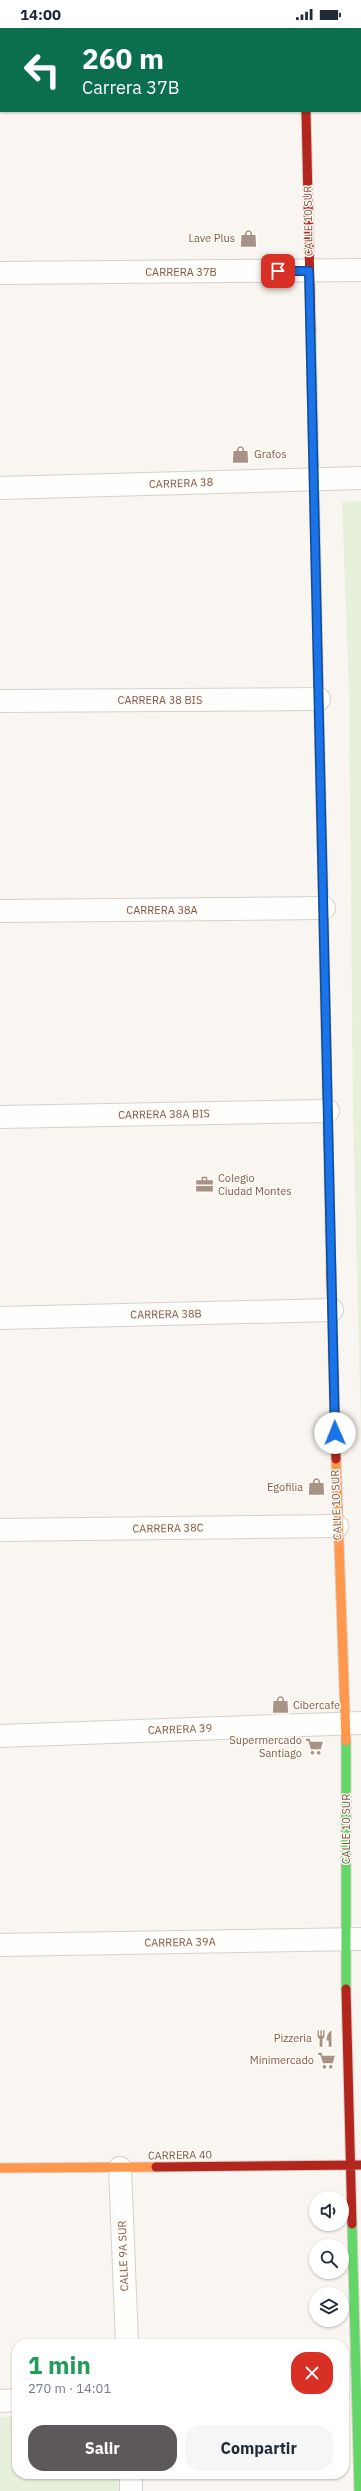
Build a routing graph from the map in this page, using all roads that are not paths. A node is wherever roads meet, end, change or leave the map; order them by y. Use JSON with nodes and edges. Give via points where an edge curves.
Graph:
{"nodes":[{"id":1,"x":306,"y":112,"type":"edge"},
{"id":2,"x":361,"y":270,"type":"edge"},
{"id":3,"x":309,"y":271,"type":"junction"},
{"id":4,"x":0,"y":273,"type":"edge"},
{"id":5,"x":361,"y":478,"type":"edge"},
{"id":6,"x":314,"y":480,"type":"junction"},
{"id":7,"x":0,"y":488,"type":"edge"},
{"id":8,"x":319,"y":699,"type":"junction"},
{"id":9,"x":0,"y":701,"type":"edge"},
{"id":10,"x":324,"y":908,"type":"junction"},
{"id":11,"x":0,"y":911,"type":"edge"},
{"id":12,"x":328,"y":1111,"type":"junction"},
{"id":13,"x":0,"y":1117,"type":"edge"},
{"id":14,"x":332,"y":1310,"type":"junction"},
{"id":15,"x":0,"y":1318,"type":"edge"},
{"id":16,"x":337,"y":1526,"type":"junction"},
{"id":17,"x":0,"y":1530,"type":"edge"},
{"id":18,"x":354,"y":1723,"type":"edge"},
{"id":19,"x":0,"y":1736,"type":"edge"},
{"id":20,"x":353,"y":1939,"type":"edge"},
{"id":21,"x":0,"y":1945,"type":"edge"},
{"id":22,"x":356,"y":2166,"type":"edge"},
{"id":23,"x":0,"y":2168,"type":"edge"},
{"id":24,"x":120,"y":2168,"type":"junction"},
{"id":25,"x":126,"y":2339,"type":"edge"},
{"id":26,"x":357,"y":2348,"type":"edge"},
{"id":27,"x":12,"y":2400,"type":"edge"},
{"id":28,"x":0,"y":2401,"type":"edge"},
{"id":29,"x":131,"y":2479,"type":"edge"},
{"id":30,"x":131,"y":2491,"type":"edge"},
{"id":31,"x":359,"y":2491,"type":"edge"}],
"edges":[{"from":1,"to":3,"type":"street","name":"CALLE 10 SUR"},
{"from":2,"to":3,"type":"street","name":"CARRERA 37B"},
{"from":3,"to":4,"type":"street","name":"CARRERA 37B"},
{"from":3,"to":6,"type":"street","name":"CALLE 10 SUR"},
{"from":5,"to":6,"type":"street","name":"CARRERA 38"},
{"from":6,"to":7,"type":"street","name":"CARRERA 38"},
{"from":6,"to":8,"type":"street","name":"CALLE 10 SUR"},
{"from":8,"to":9,"type":"street","name":"CARRERA 38 BIS"},
{"from":8,"to":10,"type":"street","name":"CALLE 10 SUR"},
{"from":10,"to":11,"type":"street","name":"CARRERA 38A"},
{"from":10,"to":12,"type":"street","name":"CALLE 10 SUR"},
{"from":12,"to":13,"type":"street","name":"CARRERA 38A BIS"},
{"from":12,"to":14,"type":"street","name":"CALLE 10 SUR"},
{"from":14,"to":15,"type":"street","name":"CARRERA 38B"},
{"from":14,"to":16,"type":"street","name":"CALLE 10 SUR"},
{"from":16,"to":17,"type":"street","name":"CARRERA 38C"},
{"from":16,"to":18,"type":"street","name":"CALLE 10 SUR"},
{"from":18,"to":19,"type":"street","name":"CARRERA 39"},
{"from":18,"to":20,"type":"street","name":"CALLE 10 SUR"},
{"from":20,"to":21,"type":"street","name":"CARRERA 39A"},
{"from":20,"to":22,"type":"street","name":"CALLE 10 SUR"},
{"from":22,"to":24,"type":"street","name":"CARRERA 40"},
{"from":22,"to":26,"type":"street","name":"CALLE 10 SUR"},
{"from":23,"to":24,"type":"street","name":"CARRERA 40"},
{"from":24,"to":25,"type":"street","name":"CALLE 9A SUR"},
{"from":26,"to":31,"type":"street","name":"CALLE 10 SUR"},
{"from":27,"to":28,"type":"street"},
{"from":29,"to":30,"type":"street"}]}
